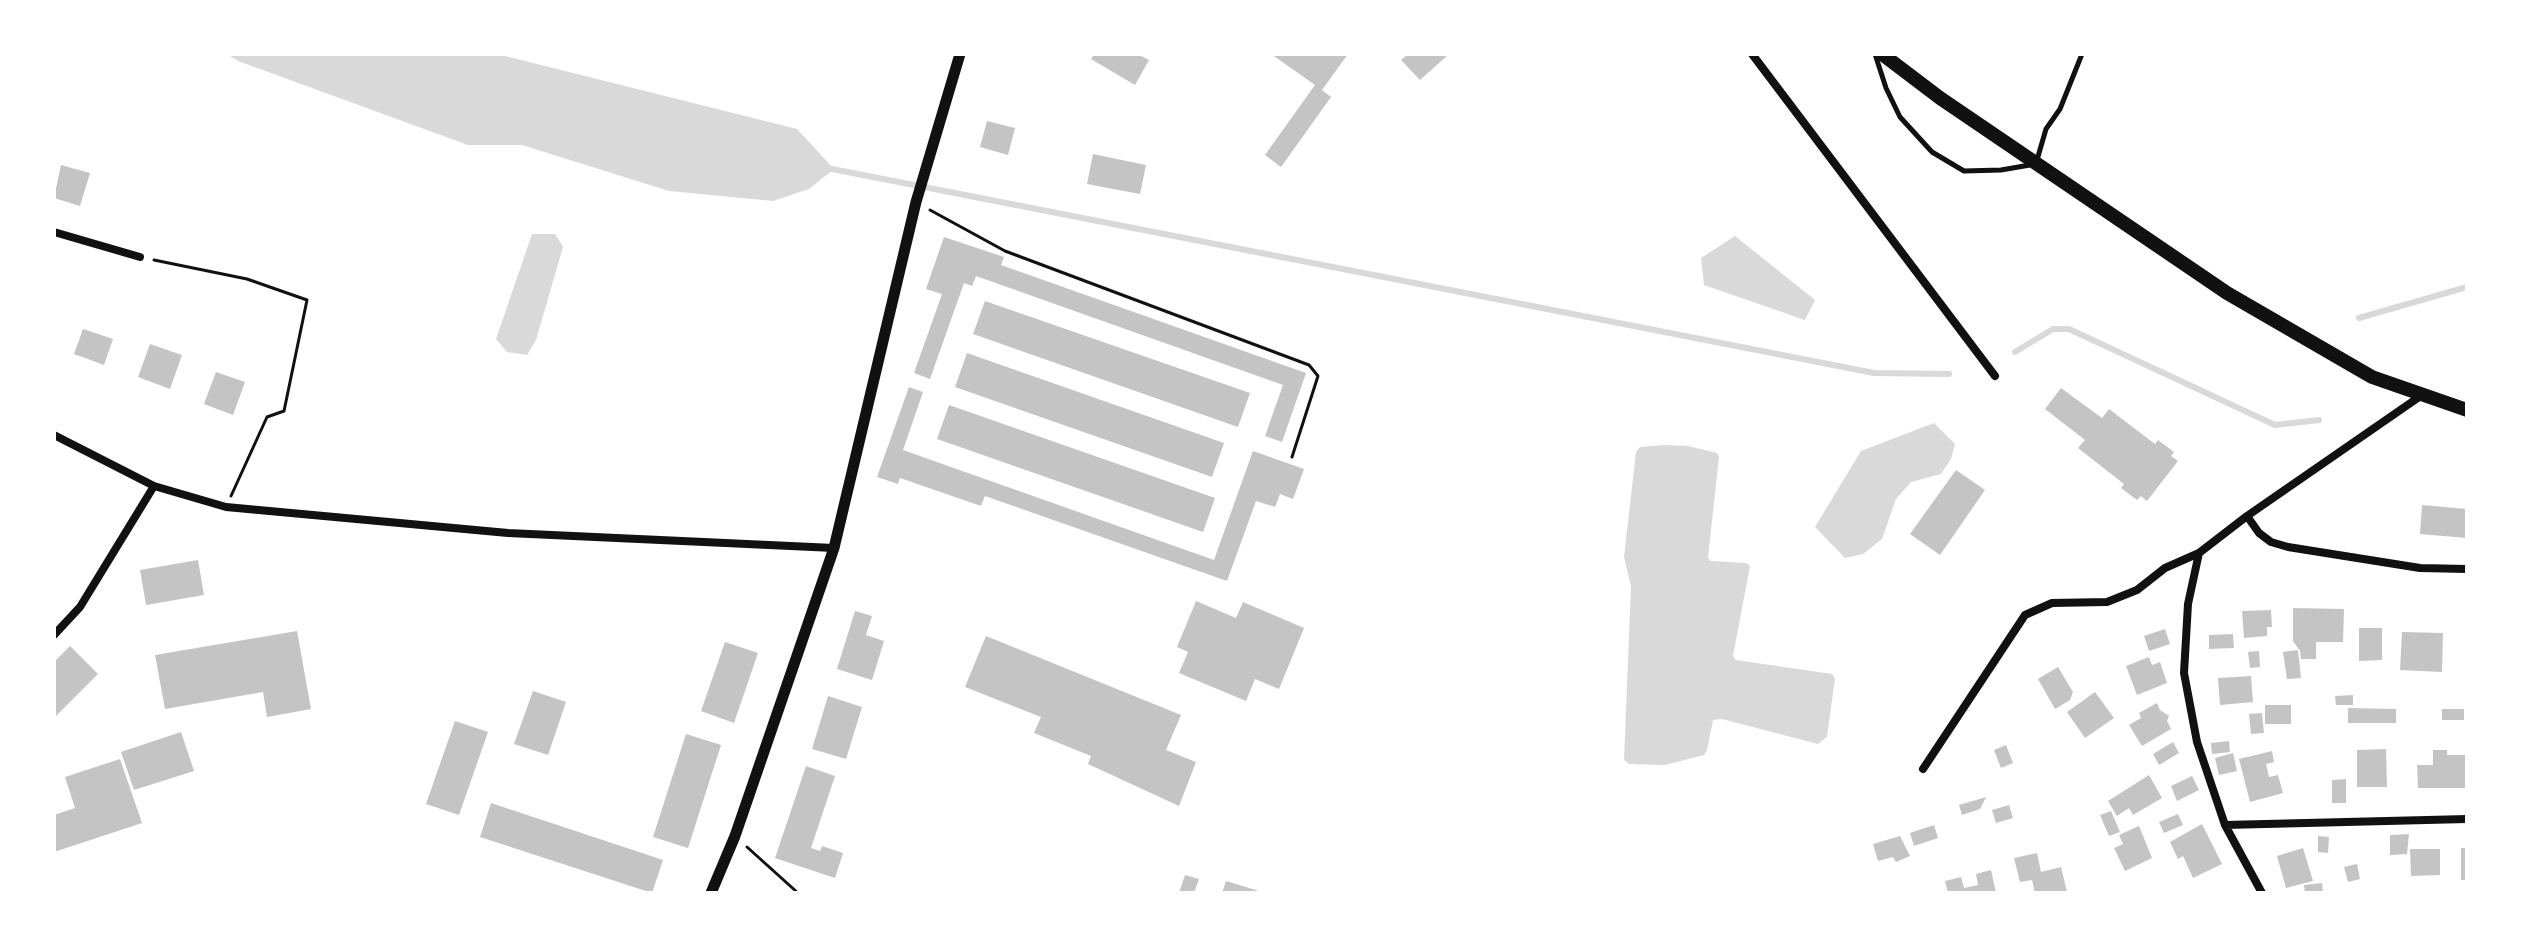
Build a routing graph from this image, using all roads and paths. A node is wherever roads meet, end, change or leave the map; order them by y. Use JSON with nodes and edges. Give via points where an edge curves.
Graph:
{"nodes":[{"id":1,"x":959,"y":54,"type":"edge"},
{"id":2,"x":1752,"y":54,"type":"edge"},
{"id":3,"x":1875,"y":54,"type":"edge"},
{"id":4,"x":1882,"y":54,"type":"edge"},
{"id":5,"x":2082,"y":54,"type":"edge"},
{"id":6,"x":2036,"y":163,"type":"junction"},
{"id":7,"x":918,"y":197,"type":"junction"},
{"id":8,"x":54,"y":232,"type":"edge"},
{"id":9,"x":140,"y":257,"type":"joint"},
{"id":10,"x":1995,"y":376,"type":"dead end"},
{"id":11,"x":2422,"y":395,"type":"junction"},
{"id":12,"x":2467,"y":410,"type":"edge"},
{"id":13,"x":54,"y":435,"type":"edge"},
{"id":14,"x":1292,"y":457,"type":"dead end"},
{"id":15,"x":154,"y":486,"type":"junction"},
{"id":16,"x":226,"y":507,"type":"junction"},
{"id":17,"x":2247,"y":516,"type":"junction"},
{"id":18,"x":834,"y":548,"type":"junction"},
{"id":19,"x":2199,"y":553,"type":"junction"},
{"id":20,"x":2467,"y":569,"type":"edge"},
{"id":21,"x":54,"y":635,"type":"edge"},
{"id":22,"x":1923,"y":769,"type":"dead end"},
{"id":23,"x":2467,"y":819,"type":"edge"},
{"id":24,"x":2225,"y":825,"type":"junction"},
{"id":25,"x":735,"y":836,"type":"junction"},
{"id":26,"x":711,"y":893,"type":"edge"},
{"id":27,"x":798,"y":893,"type":"edge"},
{"id":28,"x":2262,"y":893,"type":"edge"}],
"edges":[{"from":1,"to":7,"type":"street"},
{"from":2,"to":10,"type":"street"},
{"from":3,"to":6,"type":"lane","via":[[1900,117],[1932,152],[1964,171]]},
{"from":4,"to":6,"type":"main road"},
{"from":5,"to":6,"type":"lane","via":[[2046,129]]},
{"from":6,"to":11,"type":"main road","via":[[2227,293],[2372,377]]},
{"from":7,"to":14,"type":"path","via":[[1005,251],[1309,365],[1318,376]]},
{"from":7,"to":18,"type":"street"},
{"from":8,"to":9,"type":"street"},
{"from":9,"to":16,"type":"path","via":[[247,279],[307,300],[284,411],[267,417]]},
{"from":11,"to":12,"type":"main road"},
{"from":11,"to":17,"type":"street"},
{"from":13,"to":15,"type":"street"},
{"from":15,"to":16,"type":"street"},
{"from":15,"to":21,"type":"street","via":[[80,607]]},
{"from":16,"to":18,"type":"street","via":[[508,533]]},
{"from":17,"to":19,"type":"street"},
{"from":17,"to":20,"type":"street","via":[[2259,533],[2288,547],[2420,568]]},
{"from":18,"to":25,"type":"street"},
{"from":19,"to":22,"type":"street","via":[[2107,602],[2052,603],[2025,615]]},
{"from":19,"to":24,"type":"street","via":[[2188,604],[2184,673],[2197,742]]},
{"from":23,"to":24,"type":"street"},
{"from":24,"to":28,"type":"street"},
{"from":25,"to":26,"type":"street"},
{"from":25,"to":27,"type":"path"}]}
